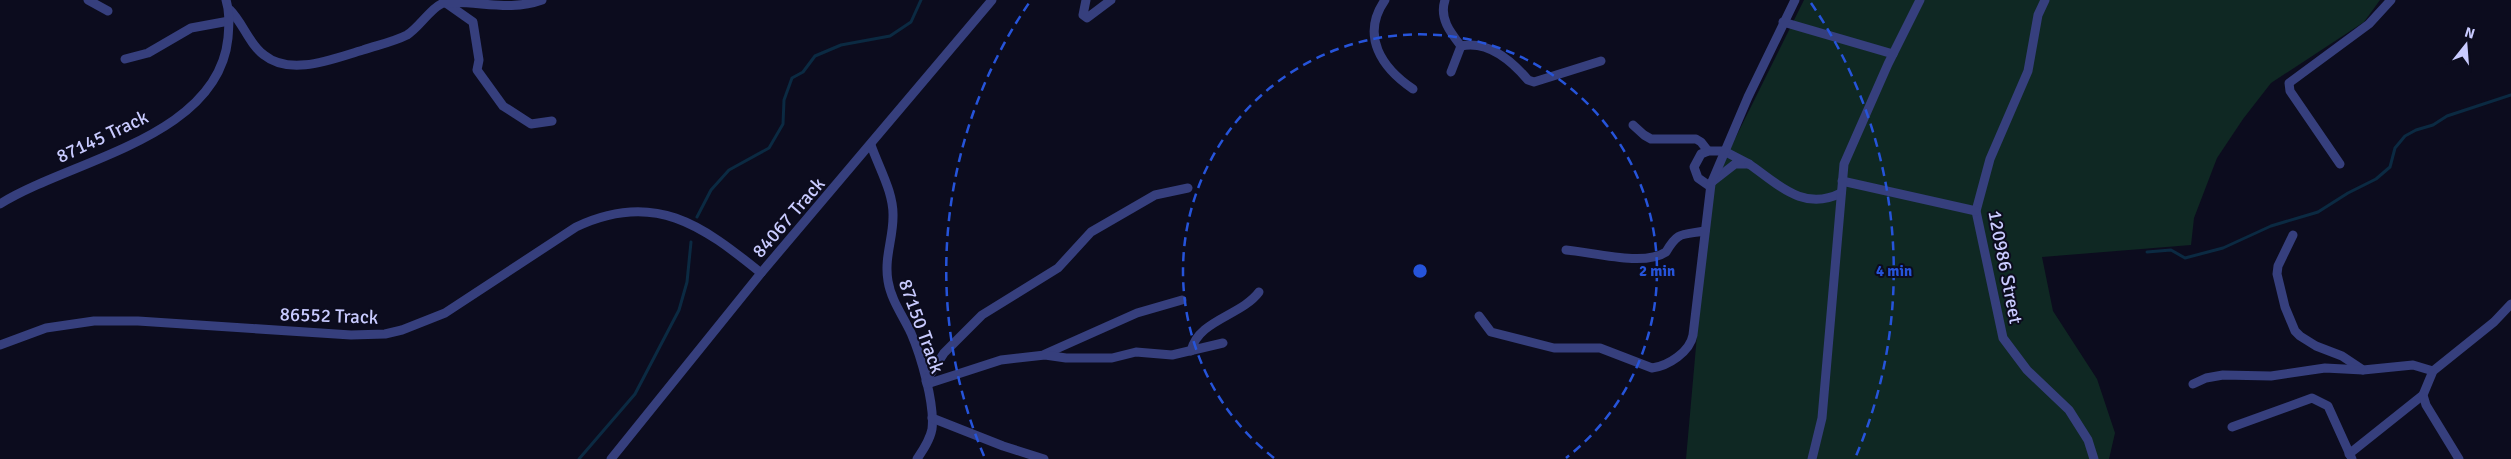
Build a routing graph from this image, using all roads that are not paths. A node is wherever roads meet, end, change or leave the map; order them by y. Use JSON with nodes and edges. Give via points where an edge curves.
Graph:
{"nodes":[{"id":1,"x":88,"y":0,"type":"edge"},
{"id":2,"x":226,"y":0,"type":"edge"},
{"id":3,"x":542,"y":0,"type":"edge"},
{"id":4,"x":992,"y":0,"type":"edge"},
{"id":5,"x":1086,"y":0,"type":"edge"},
{"id":6,"x":1111,"y":0,"type":"edge"},
{"id":7,"x":1386,"y":0,"type":"edge"},
{"id":8,"x":1445,"y":0,"type":"edge"},
{"id":9,"x":1795,"y":0,"type":"edge"},
{"id":10,"x":1920,"y":0,"type":"edge"},
{"id":11,"x":2045,"y":0,"type":"edge"},
{"id":12,"x":2391,"y":0,"type":"edge"},
{"id":13,"x":446,"y":3,"type":"junction"},
{"id":14,"x":230,"y":10,"type":"junction"},
{"id":15,"x":108,"y":11,"type":"dead end"},
{"id":16,"x":229,"y":21,"type":"junction"},
{"id":17,"x":1783,"y":22,"type":"junction"},
{"id":18,"x":1461,"y":46,"type":"junction"},
{"id":19,"x":1893,"y":54,"type":"junction"},
{"id":20,"x":125,"y":59,"type":"dead end"},
{"id":21,"x":1601,"y":61,"type":"dead end"},
{"id":22,"x":1451,"y":72,"type":"dead end"},
{"id":23,"x":1413,"y":88,"type":"dead end"},
{"id":24,"x":552,"y":120,"type":"dead end"},
{"id":25,"x":1633,"y":125,"type":"dead end"},
{"id":26,"x":871,"y":145,"type":"junction"},
{"id":27,"x":1708,"y":151,"type":"junction"},
{"id":28,"x":1724,"y":151,"type":"junction"},
{"id":29,"x":1749,"y":164,"type":"junction"},
{"id":30,"x":2340,"y":164,"type":"dead end"},
{"id":31,"x":1842,"y":181,"type":"junction"},
{"id":32,"x":1711,"y":184,"type":"junction"},
{"id":33,"x":1188,"y":188,"type":"dead end"},
{"id":34,"x":1841,"y":193,"type":"junction"},
{"id":35,"x":0,"y":204,"type":"edge"},
{"id":36,"x":1976,"y":211,"type":"junction"},
{"id":37,"x":1705,"y":231,"type":"junction"},
{"id":38,"x":2293,"y":235,"type":"dead end"},
{"id":39,"x":1566,"y":250,"type":"dead end"},
{"id":40,"x":761,"y":274,"type":"junction"},
{"id":41,"x":1259,"y":292,"type":"dead end"},
{"id":42,"x":1182,"y":300,"type":"dead end"},
{"id":43,"x":2511,"y":304,"type":"edge"},
{"id":44,"x":1479,"y":316,"type":"dead end"},
{"id":45,"x":1223,"y":343,"type":"dead end"},
{"id":46,"x":0,"y":345,"type":"edge"},
{"id":47,"x":1191,"y":351,"type":"junction"},
{"id":48,"x":1045,"y":354,"type":"junction"},
{"id":49,"x":2363,"y":370,"type":"junction"},
{"id":50,"x":2433,"y":371,"type":"junction"},
{"id":51,"x":926,"y":382,"type":"junction"},
{"id":52,"x":2193,"y":384,"type":"dead end"},
{"id":53,"x":2424,"y":395,"type":"junction"},
{"id":54,"x":932,"y":418,"type":"junction"},
{"id":55,"x":2232,"y":427,"type":"dead end"},
{"id":56,"x":2350,"y":456,"type":"edge"},
{"id":57,"x":611,"y":459,"type":"edge"},
{"id":58,"x":917,"y":459,"type":"edge"},
{"id":59,"x":1044,"y":459,"type":"edge"},
{"id":60,"x":1812,"y":459,"type":"edge"},
{"id":61,"x":2094,"y":459,"type":"edge"},
{"id":62,"x":2459,"y":459,"type":"edge"}],
"edges":[{"from":1,"to":15,"type":"street"},
{"from":2,"to":14,"type":"street","name":"87145 Track"},
{"from":3,"to":13,"type":"street","via":[[517,6],[463,0]]},
{"from":4,"to":26,"type":"street","name":"84067 Track"},
{"from":5,"to":6,"type":"street","via":[[1082,15],[1087,18]]},
{"from":7,"to":23,"type":"street","via":[[1375,27],[1380,56],[1393,74]]},
{"from":8,"to":18,"type":"street","via":[[1446,24]]},
{"from":9,"to":17,"type":"street"},
{"from":10,"to":19,"type":"street"},
{"from":11,"to":36,"type":"street","name":"120986 Street","via":[[2038,15],[2028,71],[1990,159]]},
{"from":12,"to":30,"type":"street","via":[[2369,24],[2288,85]]},
{"from":13,"to":14,"type":"street","via":[[406,35],[318,63],[301,64],[274,61],[262,54]]},
{"from":13,"to":24,"type":"street","via":[[473,22],[479,60],[477,70],[503,106],[531,124]]},
{"from":14,"to":16,"type":"street","name":"87145 Track"},
{"from":16,"to":20,"type":"street","via":[[190,28],[148,53]]},
{"from":16,"to":35,"type":"street","name":"87145 Track","via":[[224,58],[216,76],[187,109],[146,138],[30,186]]},
{"from":17,"to":19,"type":"street"},
{"from":17,"to":28,"type":"street"},
{"from":18,"to":21,"type":"street","via":[[1479,44],[1490,48],[1531,82]]},
{"from":18,"to":22,"type":"street"},
{"from":19,"to":31,"type":"street","via":[[1848,149]]},
{"from":25,"to":27,"type":"street","via":[[1647,137],[1696,139]]},
{"from":26,"to":40,"type":"street","name":"84067 Track"},
{"from":26,"to":51,"type":"street","name":"87150 Track","via":[[893,206],[894,219],[886,255],[888,283],[912,335]]},
{"from":27,"to":28,"type":"street"},
{"from":27,"to":32,"type":"street","via":[[1702,154],[1694,167],[1698,178]]},
{"from":28,"to":29,"type":"street"},
{"from":28,"to":32,"type":"street"},
{"from":29,"to":32,"type":"street","via":[[1735,164]]},
{"from":29,"to":34,"type":"street","via":[[1796,197],[1825,198]]},
{"from":31,"to":34,"type":"street"},
{"from":31,"to":36,"type":"street"},
{"from":32,"to":37,"type":"street"},
{"from":33,"to":51,"type":"street","via":[[1155,195],[1091,232],[1058,268],[982,315],[944,353]]},
{"from":34,"to":60,"type":"street","via":[[1822,418]]},
{"from":36,"to":61,"type":"street","name":"120986 Street","via":[[2003,338],[2026,370],[2069,410],[2088,440]]},
{"from":37,"to":39,"type":"street","via":[[1677,236],[1666,252],[1648,258]]},
{"from":37,"to":44,"type":"street","via":[[1692,342],[1676,358],[1656,367],[1600,348],[1554,348],[1491,332]]},
{"from":38,"to":49,"type":"street","via":[[2277,274],[2279,289],[2295,331],[2316,346],[2342,356]]},
{"from":40,"to":46,"type":"street","name":"86552 Track","via":[[714,236],[693,224],[650,212],[630,211],[607,214],[576,226],[445,313],[385,334],[351,335],[94,321],[46,328]]},
{"from":40,"to":57,"type":"street","name":"84067 Track"},
{"from":41,"to":47,"type":"street","via":[[1244,306],[1200,334]]},
{"from":42,"to":48,"type":"street","via":[[1137,313]]},
{"from":43,"to":50,"type":"street","via":[[2494,322]]},
{"from":45,"to":47,"type":"street"},
{"from":47,"to":48,"type":"street","via":[[1172,355],[1136,352],[1112,358],[1066,358]]},
{"from":48,"to":51,"type":"street","via":[[1001,360]]},
{"from":49,"to":50,"type":"street","via":[[2413,365]]},
{"from":49,"to":52,"type":"street","via":[[2325,368],[2271,376],[2223,375]]},
{"from":50,"to":53,"type":"street"},
{"from":51,"to":54,"type":"street","name":"87150 Track"},
{"from":53,"to":56,"type":"street"},
{"from":53,"to":62,"type":"street","via":[[2426,405]]},
{"from":54,"to":58,"type":"street","name":"87150 Track","via":[[930,436]]},
{"from":54,"to":59,"type":"street"},
{"from":55,"to":56,"type":"street","via":[[2312,398],[2328,406]]}]}
